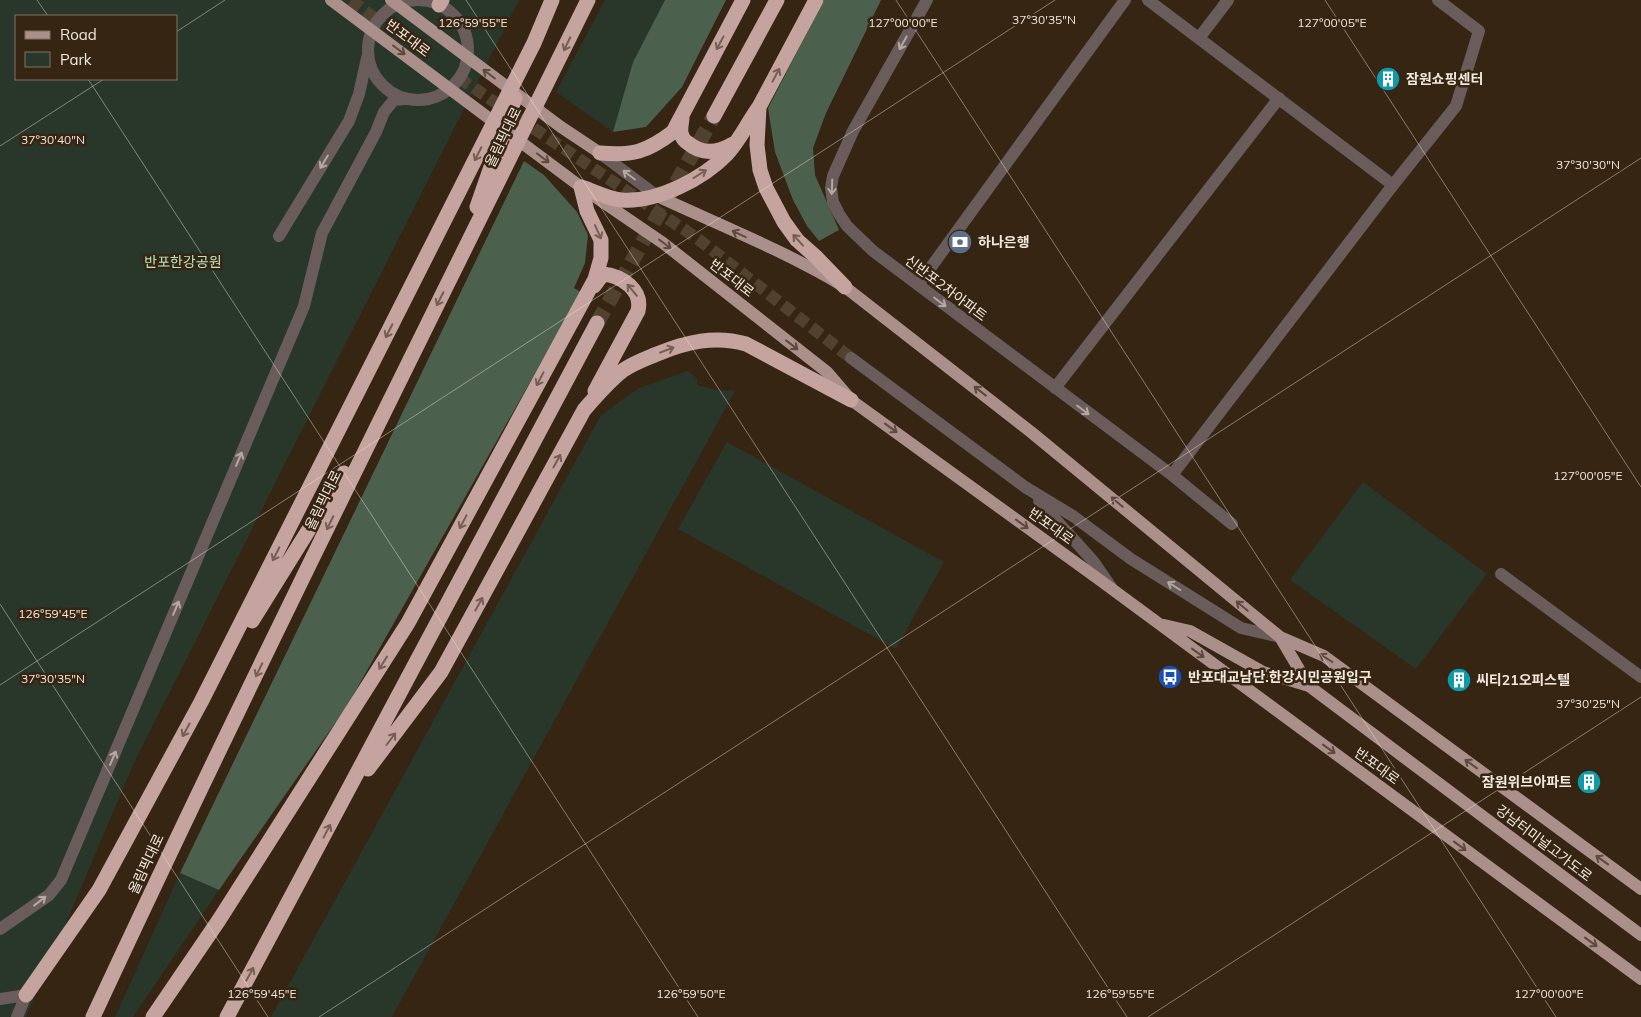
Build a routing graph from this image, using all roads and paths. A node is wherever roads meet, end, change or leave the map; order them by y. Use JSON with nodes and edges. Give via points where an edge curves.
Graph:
{"nodes":[{"id":1,"x":331,"y":0,"type":"edge"},
{"id":2,"x":392,"y":0,"type":"edge"},
{"id":3,"x":552,"y":0,"type":"edge"},
{"id":4,"x":588,"y":0,"type":"edge"},
{"id":5,"x":742,"y":0,"type":"edge"},
{"id":6,"x":777,"y":0,"type":"edge"},
{"id":7,"x":816,"y":0,"type":"edge"},
{"id":8,"x":927,"y":0,"type":"edge"},
{"id":9,"x":1126,"y":0,"type":"edge"},
{"id":10,"x":1148,"y":0,"type":"edge"},
{"id":11,"x":1228,"y":0,"type":"edge"},
{"id":12,"x":1438,"y":0,"type":"edge"},
{"id":13,"x":440,"y":3,"type":"edge"},
{"id":14,"x":1199,"y":38,"type":"junction"},
{"id":15,"x":534,"y":43,"type":"junction"},
{"id":16,"x":368,"y":56,"type":"junction"},
{"id":17,"x":1279,"y":98,"type":"junction"},
{"id":18,"x":405,"y":99,"type":"junction"},
{"id":19,"x":760,"y":107,"type":"junction"},
{"id":20,"x":714,"y":116,"type":"tunnel mouth"},
{"id":21,"x":682,"y":117,"type":"junction"},
{"id":22,"x":738,"y":141,"type":"junction"},
{"id":23,"x":600,"y":153,"type":"junction"},
{"id":24,"x":1394,"y":185,"type":"junction"},
{"id":25,"x":581,"y":187,"type":"junction"},
{"id":26,"x":657,"y":196,"type":"junction"},
{"id":27,"x":280,"y":236,"type":"dead end"},
{"id":28,"x":456,"y":268,"type":"junction"},
{"id":29,"x":918,"y":285,"type":"junction"},
{"id":30,"x":845,"y":287,"type":"junction"},
{"id":31,"x":581,"y":303,"type":"junction"},
{"id":32,"x":597,"y":323,"type":"tunnel mouth"},
{"id":33,"x":851,"y":358,"type":"tunnel mouth"},
{"id":34,"x":1054,"y":388,"type":"junction"},
{"id":35,"x":851,"y":400,"type":"junction"},
{"id":36,"x":386,"y":406,"type":"junction"},
{"id":37,"x":584,"y":410,"type":"junction"},
{"id":38,"x":1172,"y":475,"type":"junction"},
{"id":39,"x":1025,"y":487,"type":"junction"},
{"id":40,"x":1232,"y":524,"type":"dead end"},
{"id":41,"x":1500,"y":574,"type":"dead end"},
{"id":42,"x":1113,"y":590,"type":"junction"},
{"id":43,"x":1159,"y":624,"type":"junction"},
{"id":44,"x":1280,"y":637,"type":"junction"},
{"id":45,"x":1641,"y":677,"type":"edge"},
{"id":46,"x":1309,"y":686,"type":"junction"},
{"id":47,"x":201,"y":702,"type":"junction"},
{"id":48,"x":340,"y":806,"type":"junction"},
{"id":49,"x":1641,"y":889,"type":"edge"},
{"id":50,"x":0,"y":929,"type":"edge"},
{"id":51,"x":1638,"y":932,"type":"edge"},
{"id":52,"x":1641,"y":979,"type":"edge"},
{"id":53,"x":26,"y":995,"type":"junction"},
{"id":54,"x":0,"y":999,"type":"edge"},
{"id":55,"x":17,"y":1017,"type":"edge"},
{"id":56,"x":93,"y":1017,"type":"edge"},
{"id":57,"x":154,"y":1017,"type":"edge"},
{"id":58,"x":227,"y":1017,"type":"edge"}],
"edges":[{"from":1,"to":25,"type":"main road","name":"반포대로","one_way":true},
{"from":23,"to":2,"type":"main road","name":"반포대로","one_way":true,"via":[[560,127]]},
{"from":3,"to":15,"type":"highway"},
{"from":4,"to":28,"type":"highway","name":"올림픽대로","one_way":true},
{"from":5,"to":21,"type":"highway","one_way":true},
{"from":6,"to":20,"type":"highway"},
{"from":19,"to":7,"type":"highway","one_way":true},
{"from":8,"to":29,"type":"street","name":"신반포2차아파트","one_way":true,"via":[[853,131],[830,188],[833,202],[848,226],[873,251]]},
{"from":9,"to":29,"type":"street"},
{"from":10,"to":14,"type":"street"},
{"from":11,"to":14,"type":"street"},
{"from":12,"to":24,"type":"street","via":[[1479,31],[1456,106]]},
{"from":13,"to":16,"type":"street","name":"반포대로","via":[[411,1],[386,12],[373,28]]},
{"from":13,"to":18,"type":"street","name":"반포대로","via":[[460,24],[466,37],[466,66],[449,90],[442,94],[421,101]]},
{"from":14,"to":17,"type":"street"},
{"from":15,"to":28,"type":"highway"},
{"from":15,"to":47,"type":"highway","one_way":true},
{"from":16,"to":18,"type":"street","via":[[374,75],[382,85]]},
{"from":16,"to":27,"type":"street","name":"반포대로","one_way":true,"via":[[349,120]]},
{"from":17,"to":24,"type":"street"},
{"from":17,"to":34,"type":"street"},
{"from":50,"to":18,"type":"street","one_way":true,"via":[[49,895],[61,880],[304,306],[322,233],[384,112],[394,100]]},
{"from":19,"to":22,"type":"highway"},
{"from":30,"to":19,"type":"highway","one_way":true,"via":[[797,240],[774,206],[760,170],[757,145]]},
{"from":21,"to":22,"type":"highway","via":[[684,140],[698,150],[724,149]]},
{"from":21,"to":23,"type":"highway","via":[[673,132],[657,144],[621,155]]},
{"from":26,"to":22,"type":"highway","one_way":true,"via":[[705,171],[727,155]]},
{"from":26,"to":23,"type":"street","name":"반포대로","one_way":true},
{"from":24,"to":38,"type":"street"},
{"from":25,"to":26,"type":"highway","via":[[619,200]]},
{"from":25,"to":31,"type":"highway","one_way":true,"via":[[587,211],[601,240],[601,258],[595,279]]},
{"from":25,"to":35,"type":"main road","name":"반포대로","one_way":true,"via":[[663,243],[827,372]]},
{"from":30,"to":26,"type":"main road","name":"반포대로","one_way":true,"via":[[789,256]]},
{"from":28,"to":36,"type":"highway","name":"올림픽대로","one_way":true},
{"from":29,"to":34,"type":"street","name":"신반포2차아파트","one_way":true},
{"from":44,"to":30,"type":"main road","name":"반포대로","one_way":true,"via":[[1025,426]]},
{"from":37,"to":31,"type":"highway","one_way":true,"via":[[640,303],[626,283],[614,275],[603,274]]},
{"from":31,"to":57,"type":"highway","one_way":true,"via":[[408,623]]},
{"from":32,"to":48,"type":"highway"},
{"from":33,"to":39,"type":"street","name":"반포대로"},
{"from":34,"to":38,"type":"street","name":"신반포2차아파트","one_way":true},
{"from":37,"to":35,"type":"highway","one_way":true,"via":[[606,384],[637,362],[678,346],[713,340],[746,344]]},
{"from":35,"to":42,"type":"main road","name":"반포대로","one_way":true},
{"from":36,"to":47,"type":"highway"},
{"from":36,"to":56,"type":"highway","name":"올림픽대로","one_way":true},
{"from":48,"to":37,"type":"highway","one_way":true,"via":[[441,672]]},
{"from":38,"to":40,"type":"street","name":"신반포2차아파트"},
{"from":39,"to":42,"type":"street","via":[[1093,561]]},
{"from":44,"to":39,"type":"street","one_way":true,"via":[[1241,628]]},
{"from":41,"to":45,"type":"street"},
{"from":42,"to":43,"type":"main road","name":"반포대로"},
{"from":43,"to":46,"type":"main road","via":[[1190,631],[1263,672]]},
{"from":43,"to":52,"type":"main road","name":"반포대로","one_way":true},
{"from":44,"to":46,"type":"main road"},
{"from":49,"to":44,"type":"main road","name":"반포대로","one_way":true,"via":[[1324,656]]},
{"from":46,"to":51,"type":"main road","name":"강남터미널고가도로"},
{"from":47,"to":53,"type":"highway","one_way":true,"via":[[98,890]]},
{"from":58,"to":48,"type":"highway","one_way":true},
{"from":53,"to":54,"type":"street"},
{"from":53,"to":55,"type":"street"}]}
